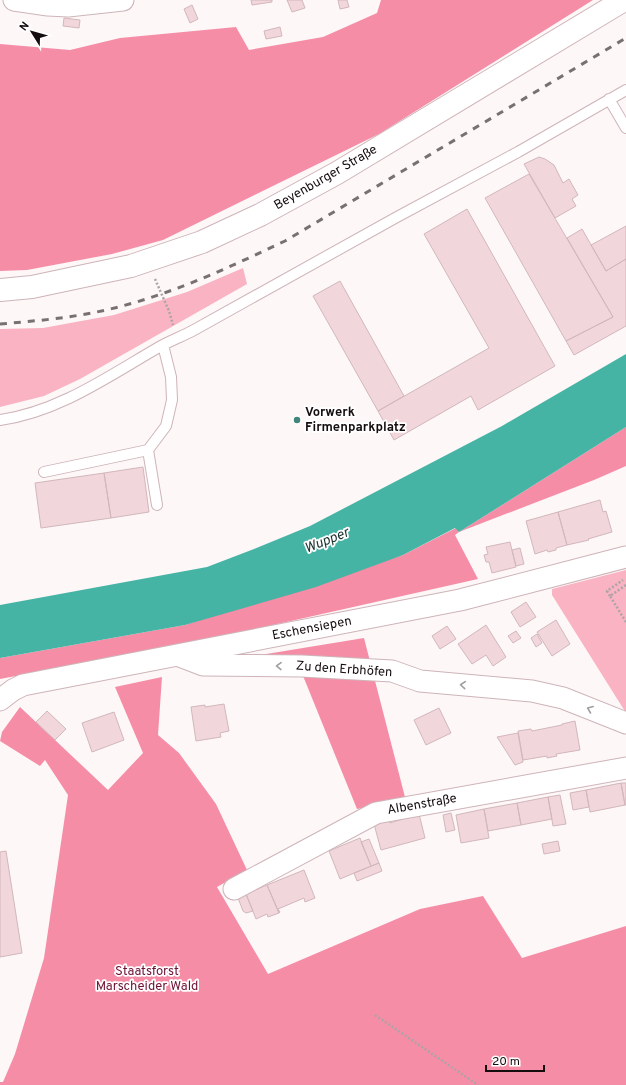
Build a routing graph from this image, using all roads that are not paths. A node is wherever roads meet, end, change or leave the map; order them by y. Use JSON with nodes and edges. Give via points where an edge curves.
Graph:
{"nodes":[{"id":1,"x":14,"y":0,"type":"edge"},
{"id":2,"x":123,"y":0,"type":"edge"},
{"id":3,"x":624,"y":0,"type":"edge"},
{"id":4,"x":626,"y":90,"type":"edge"},
{"id":5,"x":609,"y":99,"type":"junction"},
{"id":6,"x":626,"y":128,"type":"edge"},
{"id":7,"x":0,"y":290,"type":"edge"},
{"id":8,"x":163,"y":345,"type":"junction"},
{"id":9,"x":0,"y":420,"type":"edge"},
{"id":10,"x":148,"y":450,"type":"junction"},
{"id":11,"x":44,"y":472,"type":"dead end"},
{"id":12,"x":157,"y":505,"type":"dead end"},
{"id":13,"x":626,"y":557,"type":"edge"},
{"id":14,"x":176,"y":655,"type":"junction"},
{"id":15,"x":0,"y":700,"type":"edge"},
{"id":16,"x":626,"y":723,"type":"edge"},
{"id":17,"x":626,"y":768,"type":"edge"},
{"id":18,"x":234,"y":889,"type":"dead end"}],
"edges":[{"from":1,"to":2,"type":"street","via":[[68,6]]},
{"from":3,"to":7,"type":"main road","name":"Beyenburger Straße","via":[[337,173],[260,215],[202,242],[131,266],[32,287]]},
{"from":4,"to":5,"type":"lane"},
{"from":5,"to":6,"type":"lane"},
{"from":5,"to":8,"type":"lane","via":[[518,152]]},
{"from":8,"to":9,"type":"lane","via":[[61,401],[18,418]]},
{"from":8,"to":10,"type":"lane","via":[[171,377],[172,400],[166,426]]},
{"from":10,"to":11,"type":"lane"},
{"from":10,"to":12,"type":"lane"},
{"from":13,"to":14,"type":"street","name":"Eschensiepen","via":[[460,600]]},
{"from":14,"to":15,"type":"street","name":"Eschensiepen","via":[[23,684]]},
{"from":16,"to":14,"type":"street","name":"Zu den Erbhöfen","one_way":true,"via":[[563,698],[532,691],[420,681],[392,671],[302,666],[203,665]]},
{"from":17,"to":18,"type":"street","name":"Albenstraße","via":[[376,813]]}]}
